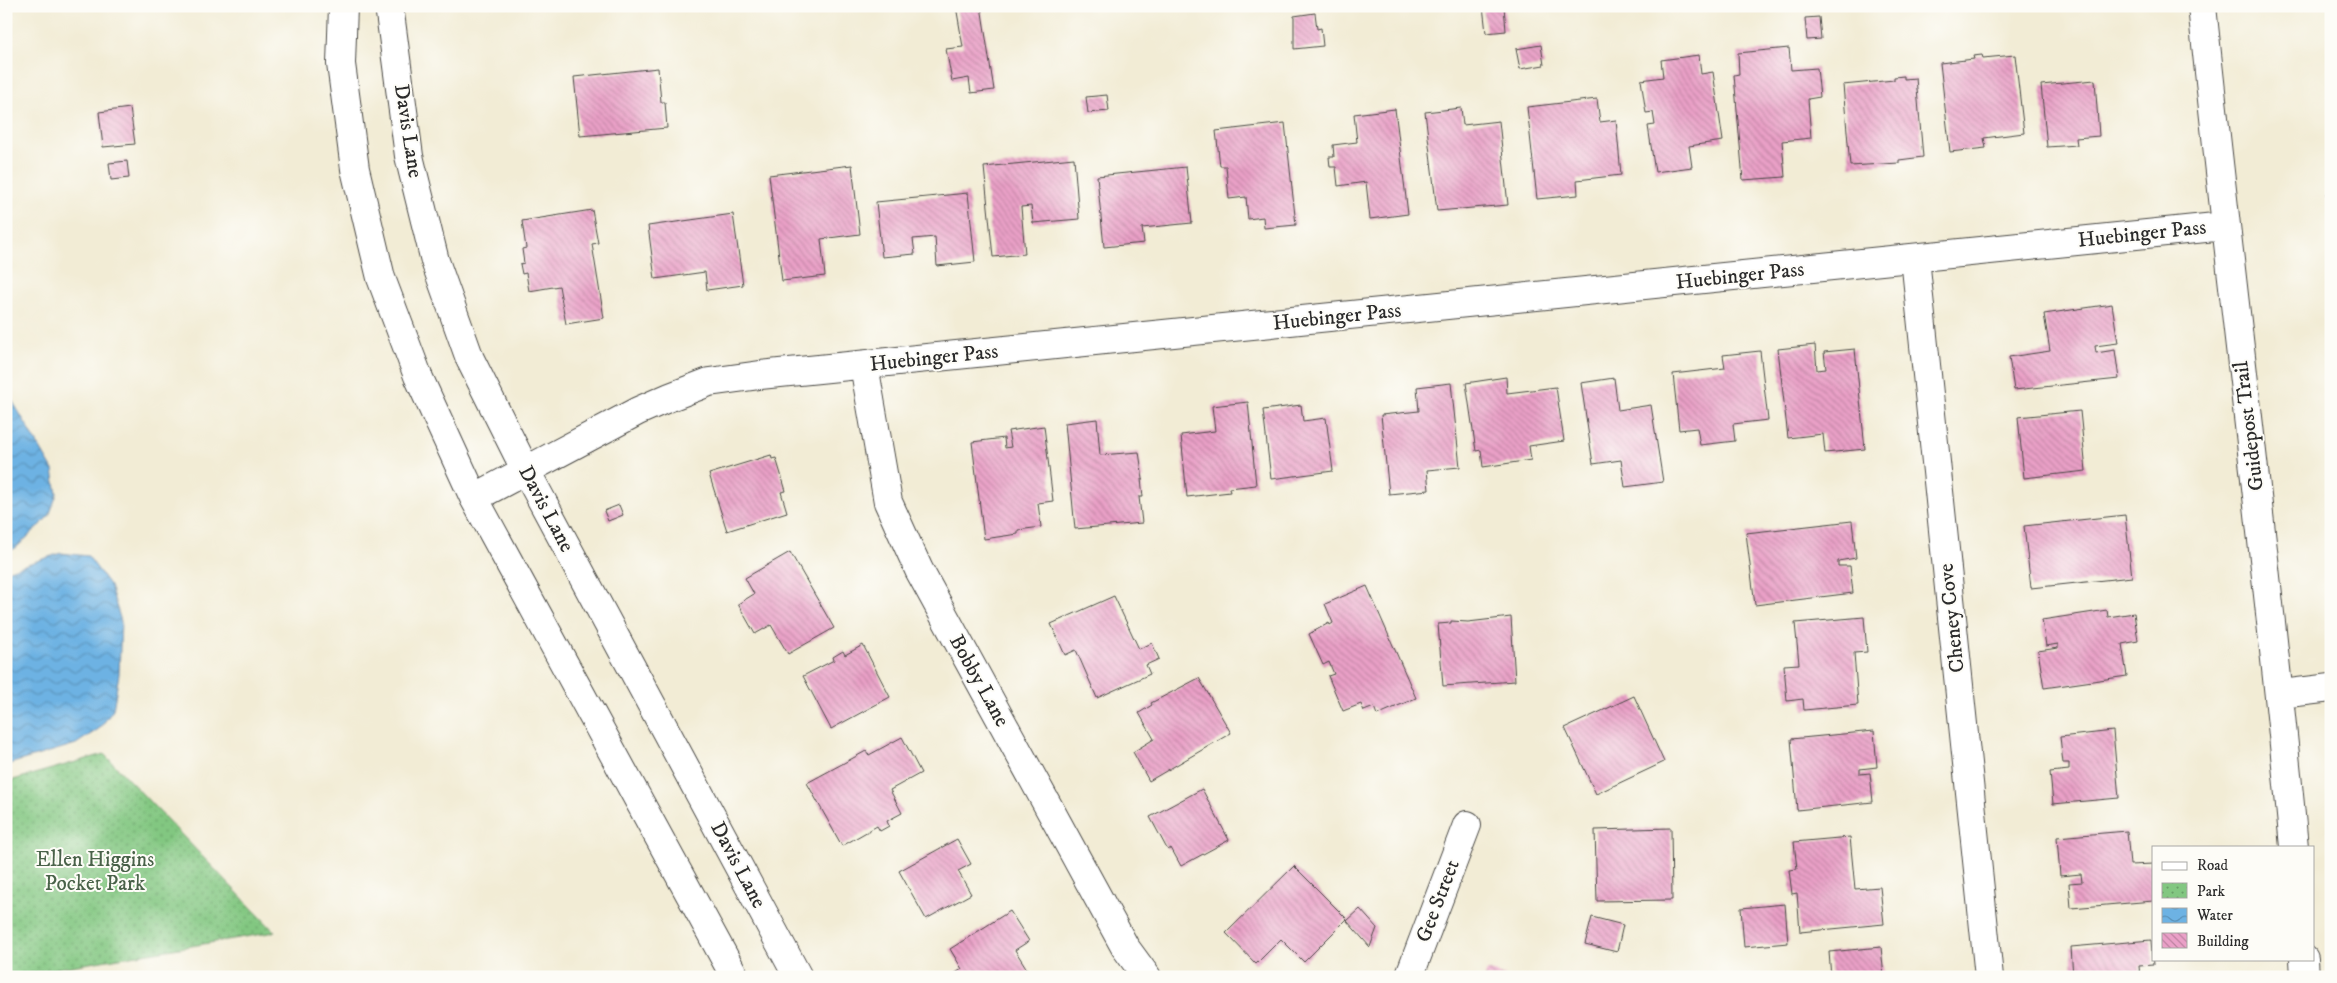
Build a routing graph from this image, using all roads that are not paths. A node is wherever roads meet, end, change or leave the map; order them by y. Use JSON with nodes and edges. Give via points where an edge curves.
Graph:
{"nodes":[{"id":1,"x":342,"y":6,"type":"edge"},
{"id":2,"x":389,"y":6,"type":"edge"},
{"id":3,"x":2202,"y":6,"type":"edge"},
{"id":4,"x":2225,"y":226,"type":"junction"},
{"id":5,"x":1915,"y":258,"type":"junction"},
{"id":6,"x":864,"y":365,"type":"junction"},
{"id":7,"x":526,"y":471,"type":"junction"},
{"id":8,"x":474,"y":498,"type":"junction"},
{"id":9,"x":2331,"y":688,"type":"edge"},
{"id":10,"x":2280,"y":694,"type":"junction"},
{"id":11,"x":1467,"y":825,"type":"dead end"},
{"id":12,"x":2294,"y":846,"type":"edge"},
{"id":13,"x":2304,"y":960,"type":"edge"},
{"id":14,"x":736,"y":977,"type":"edge"},
{"id":15,"x":798,"y":977,"type":"edge"},
{"id":16,"x":1147,"y":977,"type":"edge"},
{"id":17,"x":1409,"y":977,"type":"edge"},
{"id":18,"x":1989,"y":977,"type":"edge"},
{"id":19,"x":2305,"y":977,"type":"edge"}],
"edges":[{"from":1,"to":8,"type":"street","via":[[341,64],[355,169],[381,278],[418,376]]},
{"from":2,"to":7,"type":"street","name":"Davis Lane","via":[[409,156],[435,261],[470,359]]},
{"from":3,"to":4,"type":"street","name":"Guidepost Trail"},
{"from":4,"to":5,"type":"street","name":"Huebinger Pass"},
{"from":4,"to":10,"type":"street","name":"Guidepost Trail"},
{"from":5,"to":6,"type":"street","name":"Huebinger Pass"},
{"from":5,"to":18,"type":"street","name":"Cheney Cove"},
{"from":6,"to":7,"type":"street","name":"Huebinger Pass","via":[[709,382],[638,412]]},
{"from":6,"to":16,"type":"street","name":"Bobby Lane","via":[[888,502],[919,570],[1126,947]]},
{"from":7,"to":8,"type":"street","name":"Huebinger Pass"},
{"from":7,"to":15,"type":"street","name":"Davis Lane"},
{"from":8,"to":14,"type":"street"},
{"from":9,"to":10,"type":"street"},
{"from":10,"to":12,"type":"street","name":"Guidepost Trail"},
{"from":11,"to":17,"type":"street","name":"Gee Street"},
{"from":13,"to":19,"type":"street"}]}
